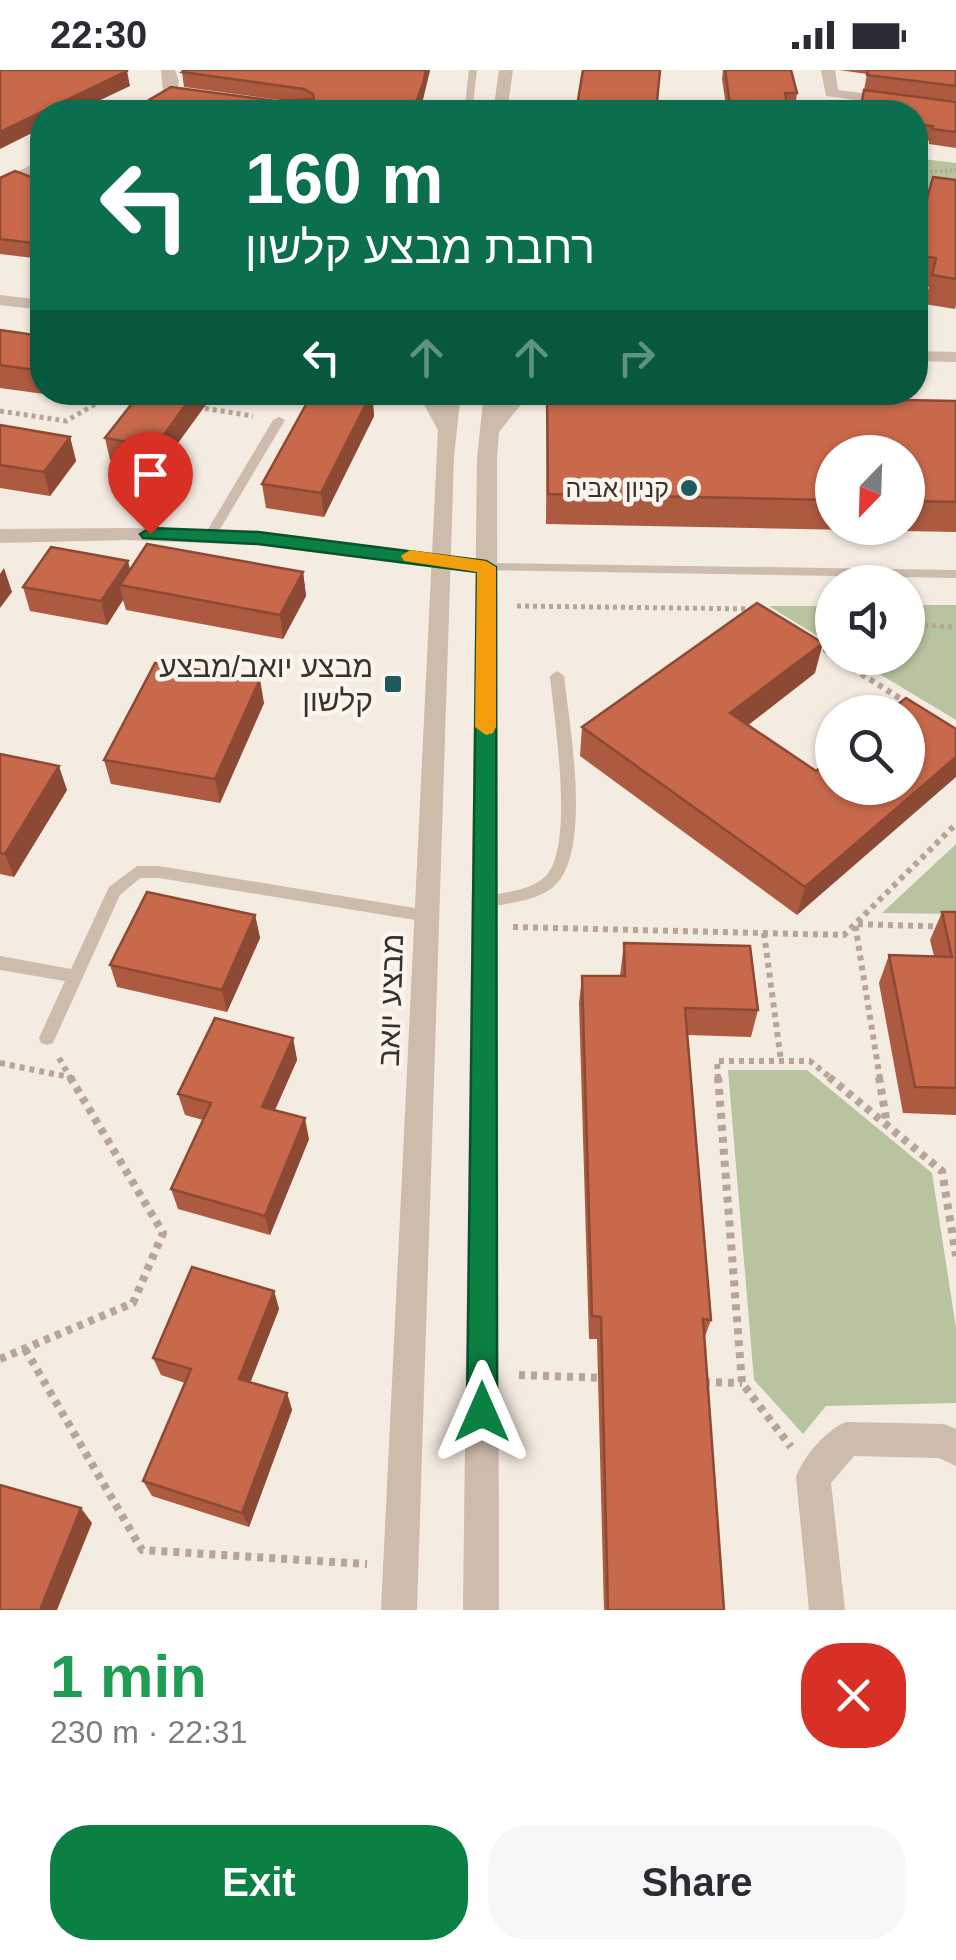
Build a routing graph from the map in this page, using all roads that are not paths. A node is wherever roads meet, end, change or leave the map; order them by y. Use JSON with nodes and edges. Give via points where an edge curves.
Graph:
{"nodes":[{"id":1,"x":168,"y":70,"type":"edge"},
{"id":2,"x":474,"y":70,"type":"edge"},
{"id":3,"x":506,"y":70,"type":"edge"},
{"id":4,"x":520,"y":70,"type":"edge"},
{"id":5,"x":828,"y":70,"type":"edge"},
{"id":6,"x":170,"y":93,"type":"junction"},
{"id":7,"x":831,"y":93,"type":"junction"},
{"id":8,"x":189,"y":96,"type":"edge"},
{"id":9,"x":159,"y":100,"type":"edge"},
{"id":10,"x":470,"y":100,"type":"edge"},
{"id":11,"x":502,"y":100,"type":"edge"},
{"id":12,"x":516,"y":100,"type":"edge"},
{"id":13,"x":831,"y":100,"type":"edge"},
{"id":14,"x":886,"y":100,"type":"edge"},
{"id":15,"x":928,"y":105,"type":"edge"},
{"id":16,"x":956,"y":109,"type":"edge"},
{"id":17,"x":0,"y":169,"type":"edge"},
{"id":18,"x":30,"y":170,"type":"edge"},
{"id":19,"x":25,"y":173,"type":"junction"},
{"id":20,"x":30,"y":174,"type":"edge"},
{"id":21,"x":0,"y":187,"type":"edge"},
{"id":22,"x":0,"y":287,"type":"edge"},
{"id":23,"x":30,"y":291,"type":"edge"},
{"id":24,"x":0,"y":300,"type":"edge"},
{"id":25,"x":30,"y":304,"type":"edge"},
{"id":26,"x":928,"y":356,"type":"edge"},
{"id":27,"x":956,"y":357,"type":"edge"},
{"id":28,"x":928,"y":370,"type":"edge"},
{"id":29,"x":956,"y":370,"type":"edge"},
{"id":30,"x":434,"y":405,"type":"edge"},
{"id":31,"x":450,"y":405,"type":"edge"},
{"id":32,"x":492,"y":405,"type":"edge"},
{"id":33,"x":511,"y":405,"type":"edge"},
{"id":34,"x":279,"y":420,"type":"road end"},
{"id":35,"x":447,"y":428,"type":"junction"},
{"id":36,"x":489,"y":432,"type":"junction"},
{"id":37,"x":0,"y":536,"type":"edge"},
{"id":38,"x":210,"y":536,"type":"junction"},
{"id":39,"x":440,"y":560,"type":"junction"},
{"id":40,"x":486,"y":567,"type":"junction"},
{"id":41,"x":956,"y":574,"type":"edge"},
{"id":42,"x":557,"y":676,"type":"dead end"},
{"id":43,"x":484,"y":914,"type":"junction"},
{"id":44,"x":426,"y":916,"type":"junction"},
{"id":45,"x":0,"y":963,"type":"edge"},
{"id":46,"x":75,"y":976,"type":"junction"},
{"id":47,"x":47,"y":1038,"type":"road end"},
{"id":48,"x":956,"y":1449,"type":"edge"},
{"id":49,"x":398,"y":1610,"type":"edge"},
{"id":50,"x":480,"y":1610,"type":"edge"},
{"id":51,"x":827,"y":1610,"type":"edge"}],
"edges":[{"from":1,"to":6,"type":"street"},
{"from":2,"to":10,"type":"lane"},
{"from":3,"to":11,"type":"street"},
{"from":4,"to":12,"type":"street"},
{"from":5,"to":7,"type":"street"},
{"from":6,"to":8,"type":"street"},
{"from":6,"to":9,"type":"street"},
{"from":7,"to":13,"type":"street"},
{"from":7,"to":14,"type":"street"},
{"from":15,"to":16,"type":"street"},
{"from":17,"to":19,"type":"street"},
{"from":18,"to":19,"type":"street"},
{"from":19,"to":20,"type":"street"},
{"from":19,"to":21,"type":"street"},
{"from":22,"to":23,"type":"street"},
{"from":24,"to":25,"type":"street"},
{"from":26,"to":27,"type":"street"},
{"from":28,"to":29,"type":"street"},
{"from":30,"to":35,"type":"street"},
{"from":31,"to":35,"type":"street","name":"מבצע יואב"},
{"from":32,"to":36,"type":"street"},
{"from":33,"to":36,"type":"street"},
{"from":34,"to":38,"type":"lane"},
{"from":35,"to":39,"type":"street","name":"מבצע יואב"},
{"from":36,"to":40,"type":"street"},
{"from":37,"to":38,"type":"street"},
{"from":38,"to":39,"type":"street"},
{"from":39,"to":40,"type":"street"},
{"from":39,"to":44,"type":"street","name":"מבצע יואב"},
{"from":40,"to":41,"type":"lane"},
{"from":40,"to":43,"type":"street"},
{"from":42,"to":43,"type":"lane","via":[[568,825],[563,858],[552,880]]},
{"from":43,"to":50,"type":"street"},
{"from":44,"to":46,"type":"lane","via":[[138,872],[114,891]]},
{"from":44,"to":49,"type":"street","name":"מבצע יואב"},
{"from":45,"to":46,"type":"lane"},
{"from":46,"to":47,"type":"lane"},
{"from":48,"to":51,"type":"street","via":[[944,1441],[846,1440],[813,1477]]}]}
